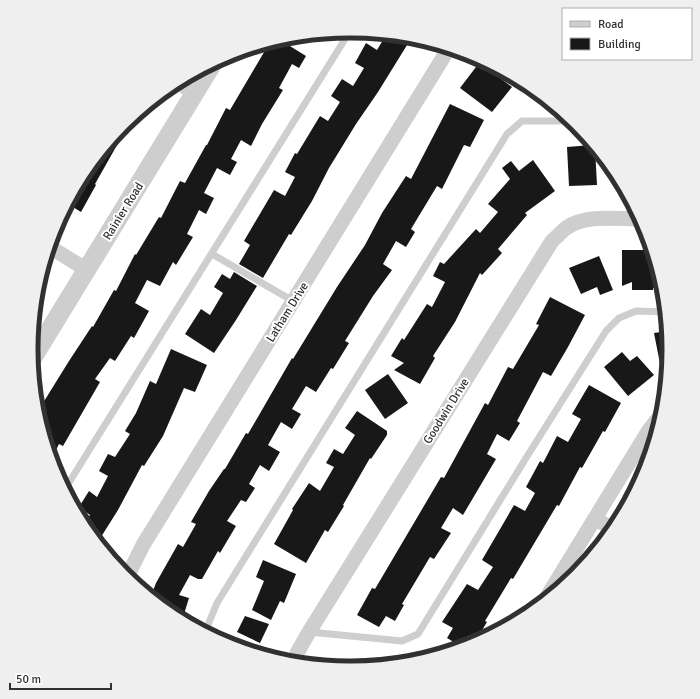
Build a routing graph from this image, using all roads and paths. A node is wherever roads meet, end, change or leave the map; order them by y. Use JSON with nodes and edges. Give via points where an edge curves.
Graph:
{"nodes":[{"id":1,"x":346,"y":38,"type":"edge"},
{"id":2,"x":446,"y":54,"type":"edge"},
{"id":3,"x":207,"y":73,"type":"edge"},
{"id":4,"x":184,"y":86,"type":"edge"},
{"id":5,"x":195,"y":93,"type":"junction"},
{"id":6,"x":561,"y":121,"type":"edge"},
{"id":7,"x":632,"y":219,"type":"edge"},
{"id":8,"x":55,"y":250,"type":"edge"},
{"id":9,"x":212,"y":254,"type":"junction"},
{"id":10,"x":87,"y":270,"type":"junction"},
{"id":11,"x":293,"y":301,"type":"junction"},
{"id":12,"x":659,"y":312,"type":"edge"},
{"id":13,"x":38,"y":345,"type":"edge"},
{"id":14,"x":652,"y":427,"type":"edge"},
{"id":15,"x":69,"y":483,"type":"edge"},
{"id":16,"x":595,"y":518,"type":"junction"},
{"id":17,"x":607,"y":526,"type":"edge"},
{"id":18,"x":130,"y":570,"type":"edge"},
{"id":19,"x":554,"y":584,"type":"edge"},
{"id":20,"x":207,"y":626,"type":"edge"},
{"id":21,"x":308,"y":632,"type":"junction"},
{"id":22,"x":296,"y":656,"type":"edge"}],
"edges":[{"from":1,"to":9,"type":"lane"},
{"from":2,"to":11,"type":"street","name":"Latham Drive"},
{"from":3,"to":5,"type":"street","name":"Rainier Road"},
{"from":4,"to":5,"type":"street"},
{"from":5,"to":10,"type":"street","name":"Rainier Road"},
{"from":6,"to":20,"type":"lane","via":[[522,120],[507,134],[217,603]]},
{"from":7,"to":21,"type":"street","name":"Goodwin Drive","via":[[582,220],[567,228],[552,241]]},
{"from":8,"to":10,"type":"street"},
{"from":9,"to":11,"type":"lane"},
{"from":9,"to":15,"type":"lane"},
{"from":10,"to":13,"type":"street","name":"Rainier Road"},
{"from":11,"to":18,"type":"street","name":"Latham Drive","via":[[143,545]]},
{"from":12,"to":21,"type":"lane","via":[[636,312],[619,318],[606,332],[418,634],[402,642]]},
{"from":14,"to":16,"type":"street"},
{"from":16,"to":17,"type":"street"},
{"from":16,"to":19,"type":"street"},
{"from":21,"to":22,"type":"street","name":"Goodwin Drive"}]}
